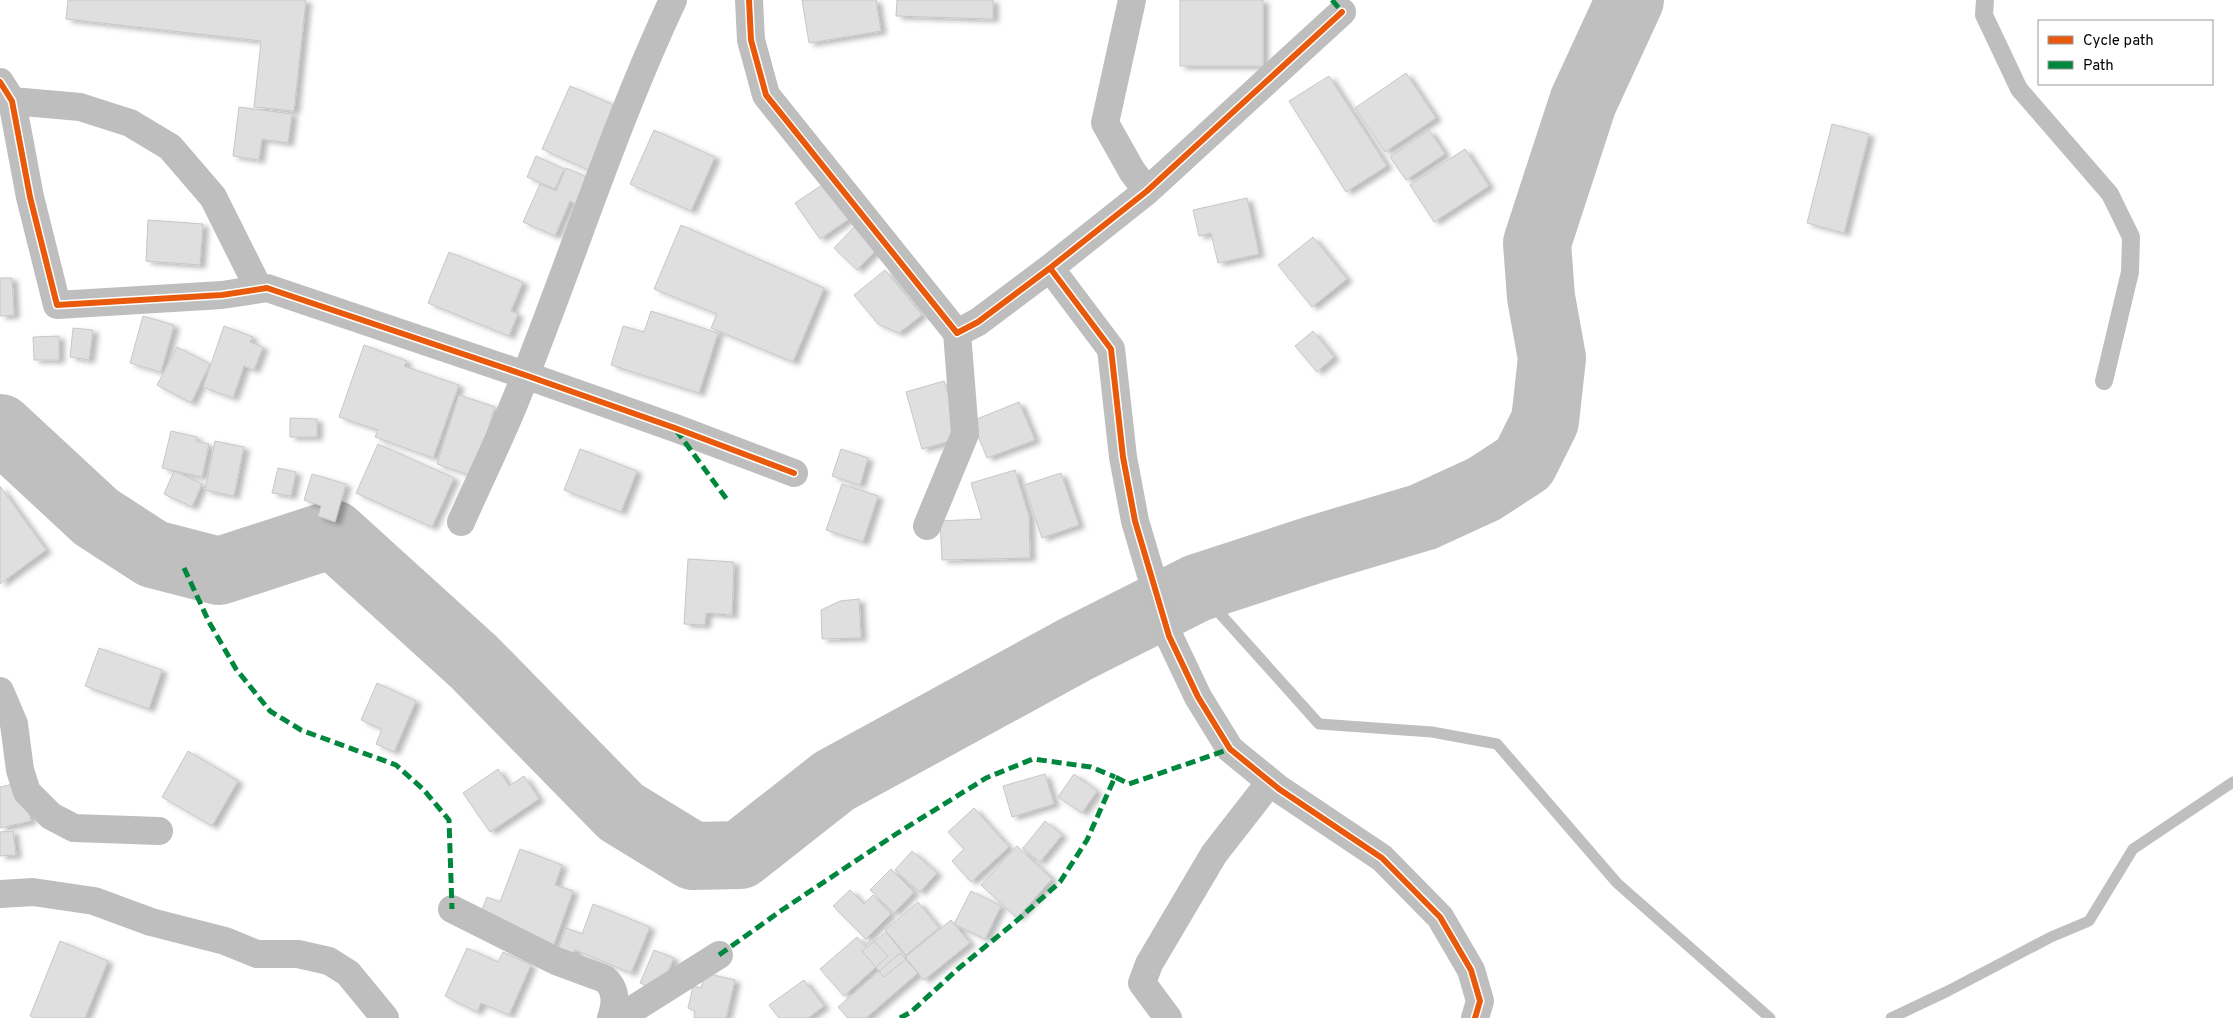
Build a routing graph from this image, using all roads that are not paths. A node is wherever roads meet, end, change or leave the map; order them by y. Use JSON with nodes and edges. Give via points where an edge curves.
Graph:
{"nodes":[{"id":1,"x":673,"y":0,"type":"edge"},
{"id":2,"x":749,"y":0,"type":"edge"},
{"id":3,"x":1132,"y":0,"type":"edge"},
{"id":4,"x":1985,"y":0,"type":"edge"},
{"id":5,"x":1342,"y":12,"type":"dead end"},
{"id":6,"x":6,"y":91,"type":"edge"},
{"id":7,"x":1147,"y":191,"type":"junction"},
{"id":8,"x":1050,"y":268,"type":"junction"},
{"id":9,"x":259,"y":289,"type":"junction"},
{"id":10,"x":956,"y":333,"type":"junction"},
{"id":11,"x":525,"y":375,"type":"junction"},
{"id":12,"x":2104,"y":381,"type":"dead end"},
{"id":13,"x":794,"y":473,"type":"dead end"},
{"id":14,"x":461,"y":522,"type":"dead end"},
{"id":15,"x":927,"y":526,"type":"dead end"},
{"id":16,"x":0,"y":691,"type":"edge"},
{"id":17,"x":1270,"y":782,"type":"junction"},
{"id":18,"x":159,"y":830,"type":"dead end"},
{"id":19,"x":0,"y":894,"type":"edge"},
{"id":20,"x":452,"y":910,"type":"dead end"},
{"id":21,"x":720,"y":955,"type":"dead end"},
{"id":22,"x":385,"y":1018,"type":"edge"},
{"id":23,"x":611,"y":1018,"type":"edge"},
{"id":24,"x":619,"y":1018,"type":"edge"},
{"id":25,"x":1168,"y":1018,"type":"edge"},
{"id":26,"x":1475,"y":1018,"type":"edge"}],
"edges":[{"from":1,"to":11,"type":"street","via":[[655,38]]},
{"from":2,"to":10,"type":"street","via":[[751,40],[766,95]]},
{"from":3,"to":7,"type":"street","via":[[1105,123],[1132,172]]},
{"from":4,"to":12,"type":"lane","via":[[1984,15],[2019,89],[2110,194],[2131,237],[2130,272]]},
{"from":5,"to":7,"type":"street"},
{"from":6,"to":9,"type":"street","via":[[80,106],[130,124],[170,147],[213,198]]},
{"from":6,"to":9,"type":"street","via":[[57,305],[222,295]]},
{"from":7,"to":8,"type":"street"},
{"from":8,"to":10,"type":"street","via":[[978,322]]},
{"from":8,"to":17,"type":"street","via":[[1111,349],[1123,457],[1136,521],[1170,636],[1198,697],[1230,749]]},
{"from":9,"to":11,"type":"street","via":[[267,288]]},
{"from":10,"to":15,"type":"street","via":[[964,434]]},
{"from":11,"to":13,"type":"street"},
{"from":11,"to":14,"type":"street"},
{"from":16,"to":18,"type":"street","via":[[14,724],[20,770],[27,792],[51,816],[74,828]]},
{"from":17,"to":25,"type":"street","via":[[1214,854],[1149,964],[1142,983]]},
{"from":17,"to":26,"type":"street","via":[[1382,858],[1440,916],[1471,970],[1480,1001]]},
{"from":19,"to":22,"type":"street","via":[[33,892],[94,901],[257,954],[298,954],[330,961],[348,973]]},
{"from":20,"to":23,"type":"street","via":[[556,961],[605,979],[616,1001]]},
{"from":21,"to":24,"type":"street"}]}
